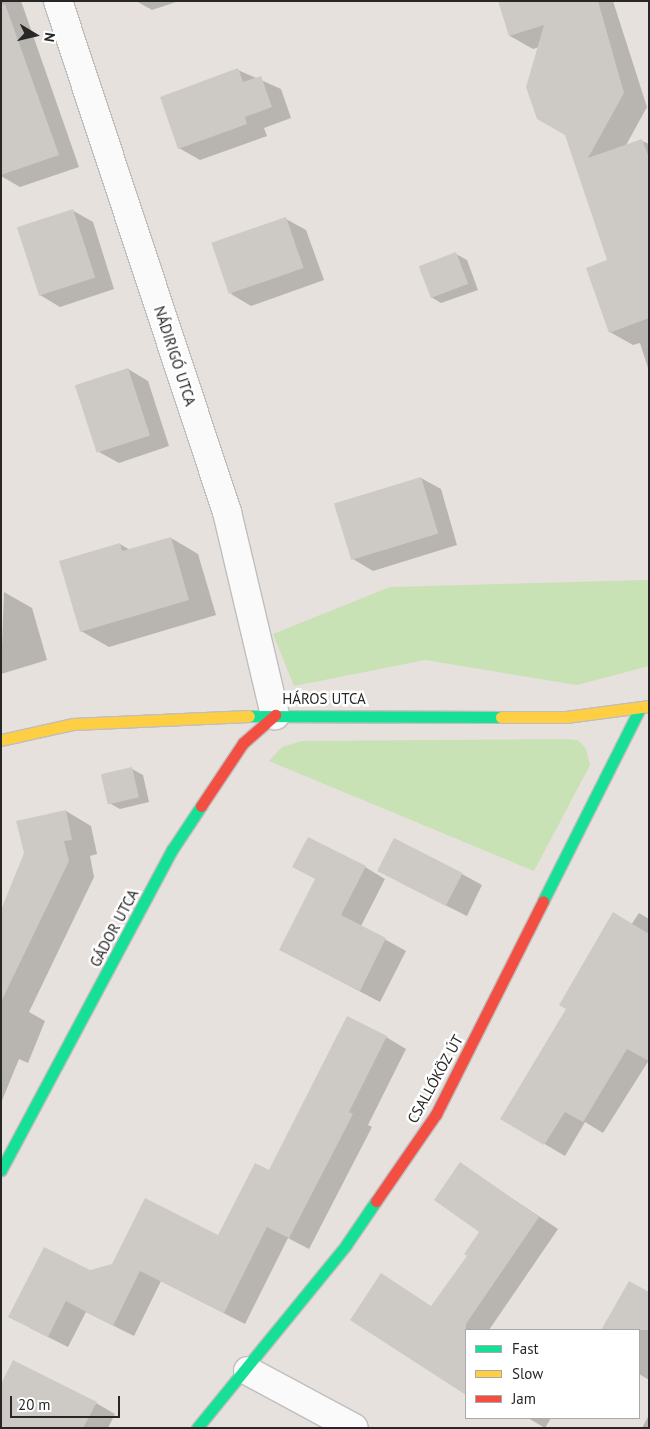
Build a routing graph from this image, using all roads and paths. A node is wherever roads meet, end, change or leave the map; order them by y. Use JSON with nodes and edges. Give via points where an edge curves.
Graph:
{"nodes":[{"id":1,"x":58,"y":1,"type":"edge"},
{"id":2,"x":644,"y":707,"type":"edge"},
{"id":3,"x":275,"y":715,"type":"junction"},
{"id":4,"x":1,"y":740,"type":"edge"},
{"id":5,"x":1,"y":1170,"type":"edge"},
{"id":6,"x":248,"y":1371,"type":"junction"},
{"id":7,"x":197,"y":1428,"type":"edge"},
{"id":8,"x":354,"y":1428,"type":"edge"}],
"edges":[{"from":1,"to":3,"type":"street","name":"NÁDIRIGÓ UTCA","via":[[227,512]]},
{"from":2,"to":3,"type":"street","name":"HÁROS UTCA","via":[[566,717]]},
{"from":2,"to":6,"type":"street","name":"CSALLÓKÖZ ÚT","via":[[436,1114],[346,1245]]},
{"from":3,"to":4,"type":"street","name":"HÁROS UTCA","via":[[72,724]]},
{"from":3,"to":5,"type":"street","name":"GÁDOR UTCA","via":[[243,742],[172,850]]},
{"from":6,"to":7,"type":"street","name":"CSALLÓKÖZ ÚT"},
{"from":6,"to":8,"type":"street"}]}
